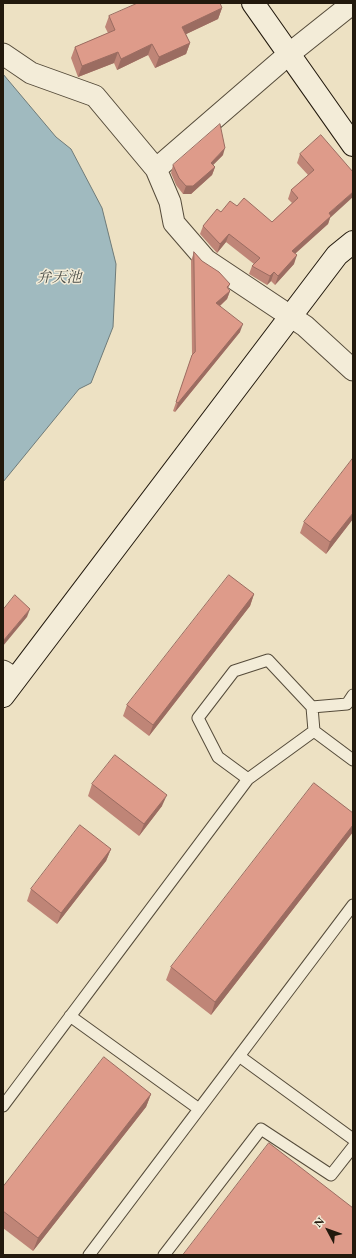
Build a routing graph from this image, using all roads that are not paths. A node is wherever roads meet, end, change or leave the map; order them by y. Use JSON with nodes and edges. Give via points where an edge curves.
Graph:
{"nodes":[{"id":1,"x":253,"y":3,"type":"edge"},
{"id":2,"x":353,"y":3,"type":"edge"},
{"id":3,"x":3,"y":54,"type":"edge"},
{"id":4,"x":289,"y":54,"type":"junction"},
{"id":5,"x":353,"y":145,"type":"edge"},
{"id":6,"x":156,"y":170,"type":"junction"},
{"id":7,"x":353,"y":242,"type":"edge"},
{"id":8,"x":291,"y":316,"type":"junction"},
{"id":9,"x":353,"y":370,"type":"edge"},
{"id":10,"x":10,"y":675,"type":"edge"},
{"id":11,"x":353,"y":695,"type":"edge"},
{"id":12,"x":3,"y":696,"type":"edge"},
{"id":13,"x":312,"y":707,"type":"junction"},
{"id":14,"x":314,"y":732,"type":"junction"},
{"id":15,"x":353,"y":760,"type":"edge"},
{"id":16,"x":248,"y":779,"type":"junction"},
{"id":17,"x":353,"y":904,"type":"edge"},
{"id":18,"x":70,"y":1016,"type":"junction"},
{"id":19,"x":239,"y":1056,"type":"junction"},
{"id":20,"x":3,"y":1106,"type":"edge"},
{"id":21,"x":199,"y":1110,"type":"junction"},
{"id":22,"x":353,"y":1139,"type":"edge"},
{"id":23,"x":353,"y":1147,"type":"edge"},
{"id":24,"x":89,"y":1255,"type":"edge"},
{"id":25,"x":164,"y":1255,"type":"edge"}],
"edges":[{"from":1,"to":4,"type":"street"},
{"from":2,"to":4,"type":"street"},
{"from":3,"to":6,"type":"street","via":[[31,73],[95,96]]},
{"from":4,"to":5,"type":"street"},
{"from":4,"to":6,"type":"street"},
{"from":6,"to":8,"type":"street","via":[[170,202],[174,223],[206,260]]},
{"from":7,"to":8,"type":"street","via":[[337,255]]},
{"from":8,"to":9,"type":"street"},
{"from":8,"to":10,"type":"street"},
{"from":10,"to":12,"type":"street"},
{"from":11,"to":13,"type":"lane","via":[[347,704]]},
{"from":13,"to":14,"type":"lane"},
{"from":13,"to":16,"type":"lane","via":[[268,660],[234,671],[198,718],[218,757]]},
{"from":14,"to":15,"type":"lane"},
{"from":14,"to":16,"type":"lane"},
{"from":16,"to":18,"type":"lane"},
{"from":17,"to":19,"type":"lane"},
{"from":18,"to":20,"type":"lane"},
{"from":18,"to":21,"type":"lane"},
{"from":19,"to":21,"type":"lane"},
{"from":19,"to":22,"type":"lane"},
{"from":21,"to":24,"type":"lane"},
{"from":23,"to":25,"type":"lane","via":[[331,1175],[261,1129]]}]}
